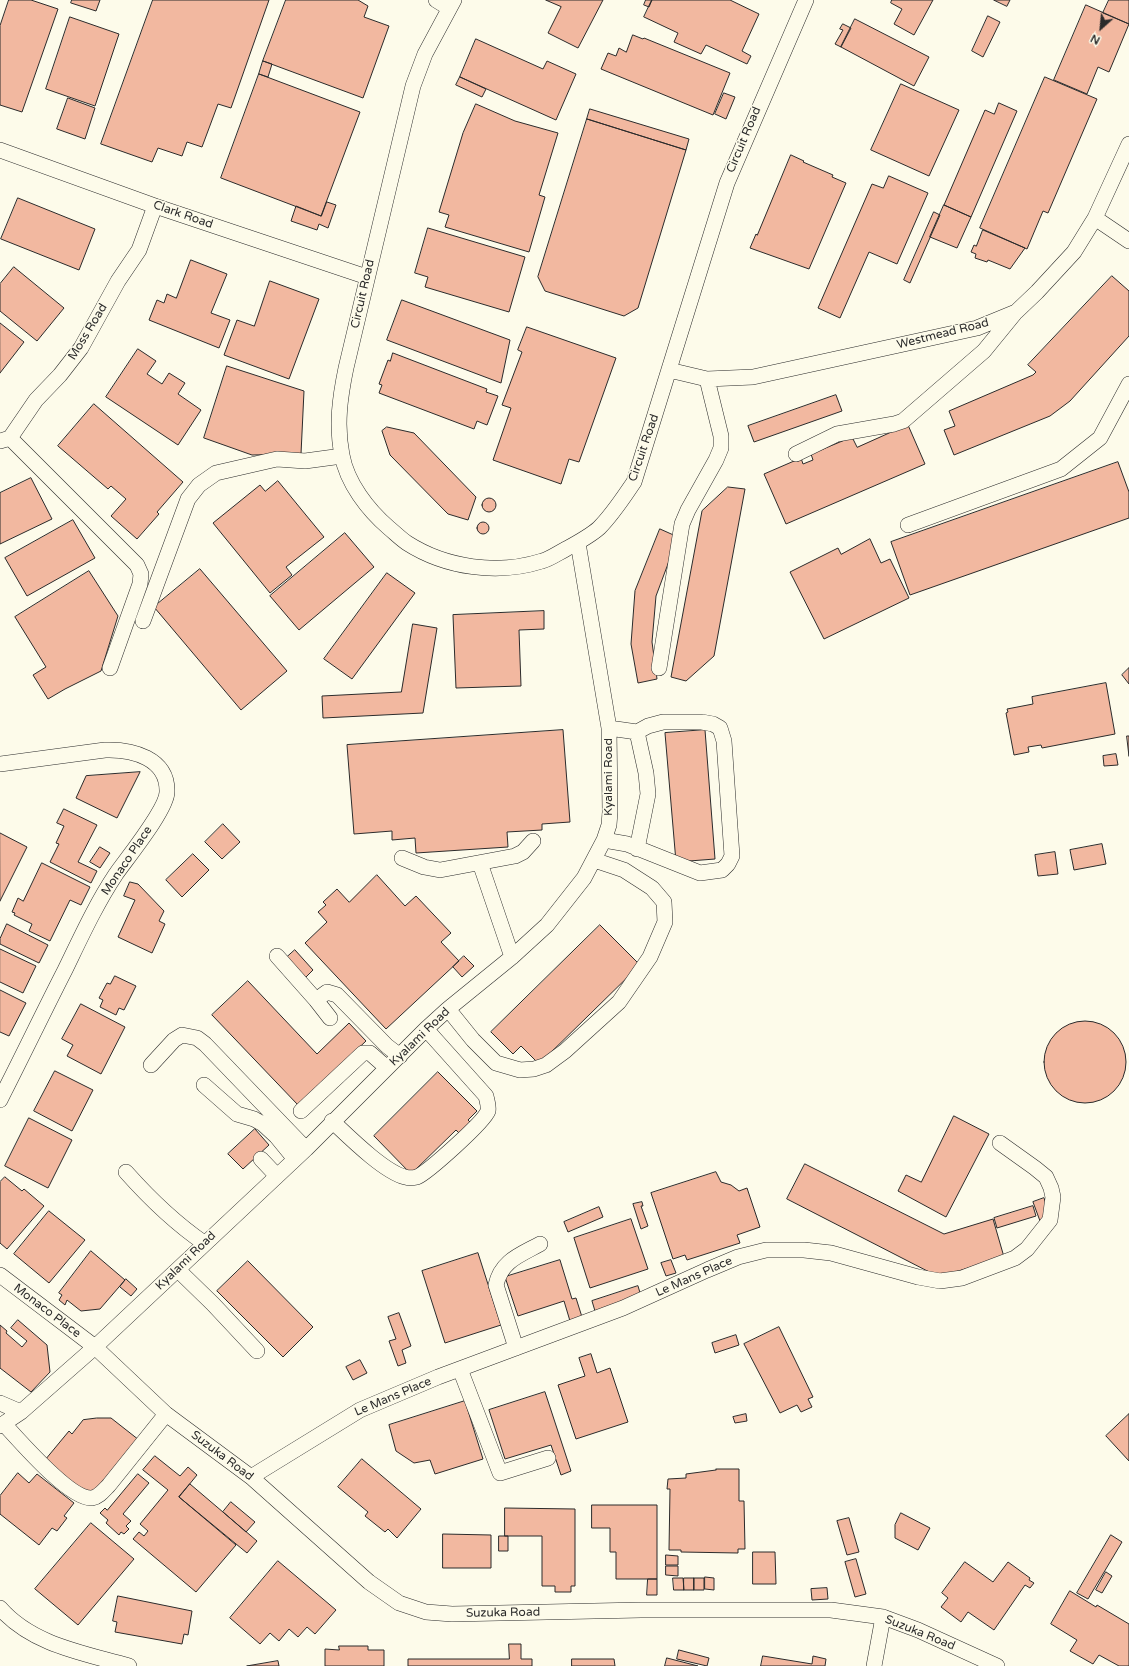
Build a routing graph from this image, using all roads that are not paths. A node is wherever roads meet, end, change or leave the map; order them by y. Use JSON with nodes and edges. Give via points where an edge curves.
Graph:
{"nodes":[{"id":1,"x":436,"y":0,"type":"edge"},
{"id":2,"x":806,"y":0,"type":"edge"},
{"id":3,"x":452,"y":4,"type":"edge"},
{"id":4,"x":1129,"y":144,"type":"edge"},
{"id":5,"x":0,"y":150,"type":"edge"},
{"id":6,"x":155,"y":206,"type":"junction"},
{"id":7,"x":1095,"y":218,"type":"junction"},
{"id":8,"x":1129,"y":241,"type":"edge"},
{"id":9,"x":367,"y":276,"type":"junction"},
{"id":10,"x":1016,"y":312,"type":"junction"},
{"id":11,"x":669,"y":370,"type":"junction"},
{"id":12,"x":707,"y":379,"type":"junction"},
{"id":13,"x":1129,"y":384,"type":"edge"},
{"id":14,"x":5,"y":440,"type":"edge"},
{"id":15,"x":796,"y":454,"type":"dead end"},
{"id":16,"x":342,"y":456,"type":"junction"},
{"id":17,"x":908,"y":524,"type":"dead end"},
{"id":18,"x":578,"y":543,"type":"junction"},
{"id":19,"x":143,"y":621,"type":"dead end"},
{"id":20,"x":110,"y":668,"type":"dead end"},
{"id":21,"x":659,"y":668,"type":"dead end"},
{"id":22,"x":609,"y":728,"type":"junction"},
{"id":23,"x":637,"y":732,"type":"junction"},
{"id":24,"x":0,"y":764,"type":"edge"},
{"id":25,"x":604,"y":840,"type":"junction"},
{"id":26,"x":533,"y":842,"type":"dead end"},
{"id":27,"x":637,"y":849,"type":"junction"},
{"id":28,"x":402,"y":858,"type":"dead end"},
{"id":29,"x":594,"y":860,"type":"junction"},
{"id":30,"x":480,"y":863,"type":"junction"},
{"id":31,"x":277,"y":956,"type":"dead end"},
{"id":32,"x":512,"y":957,"type":"junction"},
{"id":33,"x":316,"y":1000,"type":"junction"},
{"id":34,"x":448,"y":1009,"type":"junction"},
{"id":35,"x":330,"y":1018,"type":"dead end"},
{"id":36,"x":426,"y":1029,"type":"junction"},
{"id":37,"x":400,"y":1056,"type":"junction"},
{"id":38,"x":151,"y":1065,"type":"dead end"},
{"id":39,"x":387,"y":1068,"type":"junction"},
{"id":40,"x":204,"y":1084,"type":"dead end"},
{"id":41,"x":0,"y":1100,"type":"edge"},
{"id":42,"x":302,"y":1112,"type":"dead end"},
{"id":43,"x":332,"y":1121,"type":"junction"},
{"id":44,"x":1000,"y":1143,"type":"dead end"},
{"id":45,"x":300,"y":1154,"type":"junction"},
{"id":46,"x":261,"y":1159,"type":"dead end"},
{"id":47,"x":126,"y":1172,"type":"dead end"},
{"id":48,"x":277,"y":1176,"type":"junction"},
{"id":49,"x":204,"y":1243,"type":"junction"},
{"id":50,"x":540,"y":1244,"type":"dead end"},
{"id":51,"x":178,"y":1270,"type":"junction"},
{"id":52,"x":0,"y":1275,"type":"edge"},
{"id":53,"x":95,"y":1347,"type":"junction"},
{"id":54,"x":516,"y":1348,"type":"junction"},
{"id":55,"x":257,"y":1351,"type":"dead end"},
{"id":56,"x":460,"y":1369,"type":"junction"},
{"id":57,"x":0,"y":1403,"type":"edge"},
{"id":58,"x":21,"y":1412,"type":"junction"},
{"id":59,"x":166,"y":1414,"type":"junction"},
{"id":60,"x":2,"y":1425,"type":"edge"},
{"id":61,"x":548,"y":1458,"type":"dead end"},
{"id":62,"x":251,"y":1477,"type":"junction"},
{"id":63,"x":0,"y":1608,"type":"edge"},
{"id":64,"x":883,"y":1617,"type":"junction"},
{"id":65,"x":129,"y":1666,"type":"edge"},
{"id":66,"x":874,"y":1666,"type":"edge"},
{"id":67,"x":997,"y":1666,"type":"edge"}],
"edges":[{"from":1,"to":3,"type":"lane"},
{"from":2,"to":11,"type":"lane","name":"Circuit Road","via":[[727,182]]},
{"from":3,"to":9,"type":"lane","name":"Circuit Road","via":[[425,54],[413,86]]},
{"from":4,"to":7,"type":"lane","name":"Westmead Road"},
{"from":5,"to":6,"type":"lane","name":"Clark Road"},
{"from":6,"to":9,"type":"lane","name":"Clark Road"},
{"from":6,"to":14,"type":"lane","name":"Moss Road","via":[[139,250],[118,281],[81,348]]},
{"from":7,"to":8,"type":"lane"},
{"from":7,"to":10,"type":"lane","name":"Westmead Road","via":[[1074,252]]},
{"from":9,"to":16,"type":"lane","name":"Circuit Road","via":[[339,403]]},
{"from":10,"to":12,"type":"lane","name":"Westmead Road","via":[[977,328],[753,377]]},
{"from":10,"to":15,"type":"lane","via":[[984,351],[903,421],[837,434]]},
{"from":11,"to":12,"type":"lane","name":"Westmead Road"},
{"from":11,"to":18,"type":"lane","name":"Circuit Road","via":[[634,482],[616,509],[598,529]]},
{"from":12,"to":21,"type":"lane","via":[[721,436],[720,448],[682,524]]},
{"from":13,"to":17,"type":"lane","via":[[1100,438],[1062,469]]},
{"from":14,"to":20,"type":"lane","via":[[137,565],[141,574],[140,584]]},
{"from":16,"to":18,"type":"lane","name":"Circuit Road","via":[[347,472],[363,501],[383,523],[407,543],[432,556],[484,568],[511,567],[542,561]]},
{"from":16,"to":19,"type":"lane","via":[[305,461],[277,459],[216,473],[198,485],[188,499]]},
{"from":18,"to":22,"type":"lane","name":"Kyalami Road"},
{"from":22,"to":23,"type":"lane"},
{"from":22,"to":25,"type":"lane","name":"Kyalami Road","via":[[610,812]]},
{"from":23,"to":27,"type":"lane","via":[[648,794]]},
{"from":23,"to":27,"type":"lane","via":[[663,722],[702,722],[720,728],[724,741],[732,856],[722,870],[700,873]]},
{"from":24,"to":41,"type":"lane","name":"Monaco Place","via":[[105,750],[126,750],[149,758],[165,779],[168,793],[160,811],[103,895]]},
{"from":25,"to":27,"type":"lane","via":[[627,844]]},
{"from":25,"to":29,"type":"lane","name":"Kyalami Road"},
{"from":26,"to":30,"type":"lane","via":[[515,856]]},
{"from":28,"to":30,"type":"lane","via":[[440,870]]},
{"from":29,"to":32,"type":"lane","name":"Kyalami Road","via":[[584,878],[547,925]]},
{"from":29,"to":34,"type":"lane","via":[[624,870],[652,888],[664,902],[665,922],[650,957],[619,1002],[546,1065],[520,1070],[496,1063]]},
{"from":30,"to":32,"type":"lane"},
{"from":31,"to":33,"type":"lane"},
{"from":32,"to":34,"type":"lane","name":"Kyalami Road"},
{"from":33,"to":35,"type":"lane"},
{"from":33,"to":37,"type":"lane","via":[[327,992],[338,995]]},
{"from":34,"to":36,"type":"lane","name":"Kyalami Road"},
{"from":36,"to":37,"type":"lane","name":"Kyalami Road"},
{"from":36,"to":43,"type":"lane","via":[[486,1096],[488,1110],[470,1133],[424,1172],[412,1178],[394,1173]]},
{"from":37,"to":39,"type":"lane","name":"Kyalami Road"},
{"from":38,"to":45,"type":"lane","via":[[182,1035],[197,1038],[206,1044]]},
{"from":39,"to":42,"type":"lane","via":[[370,1053],[363,1053]]},
{"from":39,"to":43,"type":"lane","name":"Kyalami Road"},
{"from":40,"to":45,"type":"lane","via":[[237,1114],[263,1124]]},
{"from":43,"to":45,"type":"lane","name":"Kyalami Road"},
{"from":44,"to":54,"type":"lane","name":"Le Mans Place","via":[[1046,1177],[1053,1197],[1050,1220],[1027,1249],[1015,1258],[962,1278],[940,1281],[831,1253],[766,1250],[738,1257],[623,1308]]},
{"from":45,"to":48,"type":"lane","name":"Kyalami Road"},
{"from":46,"to":48,"type":"lane"},
{"from":47,"to":49,"type":"lane","via":[[162,1210]]},
{"from":48,"to":49,"type":"lane","name":"Kyalami Road"},
{"from":49,"to":51,"type":"lane","name":"Kyalami Road"},
{"from":50,"to":54,"type":"lane","via":[[510,1260],[498,1275],[496,1285]]},
{"from":51,"to":53,"type":"lane","name":"Kyalami Road"},
{"from":51,"to":55,"type":"lane"},
{"from":52,"to":53,"type":"lane","name":"Monaco Place"},
{"from":53,"to":58,"type":"lane","name":"Kyalami Road"},
{"from":53,"to":59,"type":"lane","name":"Suzuka Road"},
{"from":54,"to":56,"type":"lane","name":"Le Mans Place"},
{"from":56,"to":61,"type":"lane","via":[[500,1473]]},
{"from":56,"to":62,"type":"lane","name":"Le Mans Place","via":[[347,1417]]},
{"from":57,"to":58,"type":"lane"},
{"from":58,"to":60,"type":"lane","name":"Kyalami Road"},
{"from":59,"to":60,"type":"lane","via":[[109,1485],[93,1498],[80,1495],[65,1485]]},
{"from":59,"to":62,"type":"lane","name":"Suzuka Road"},
{"from":62,"to":64,"type":"lane","name":"Suzuka Road","via":[[369,1582],[400,1603],[426,1612],[452,1614],[633,1610],[831,1610]]},
{"from":63,"to":65,"type":"lane","via":[[15,1623],[34,1636],[70,1650]]},
{"from":64,"to":66,"type":"lane"},
{"from":64,"to":67,"type":"lane","name":"Suzuka Road"}]}
